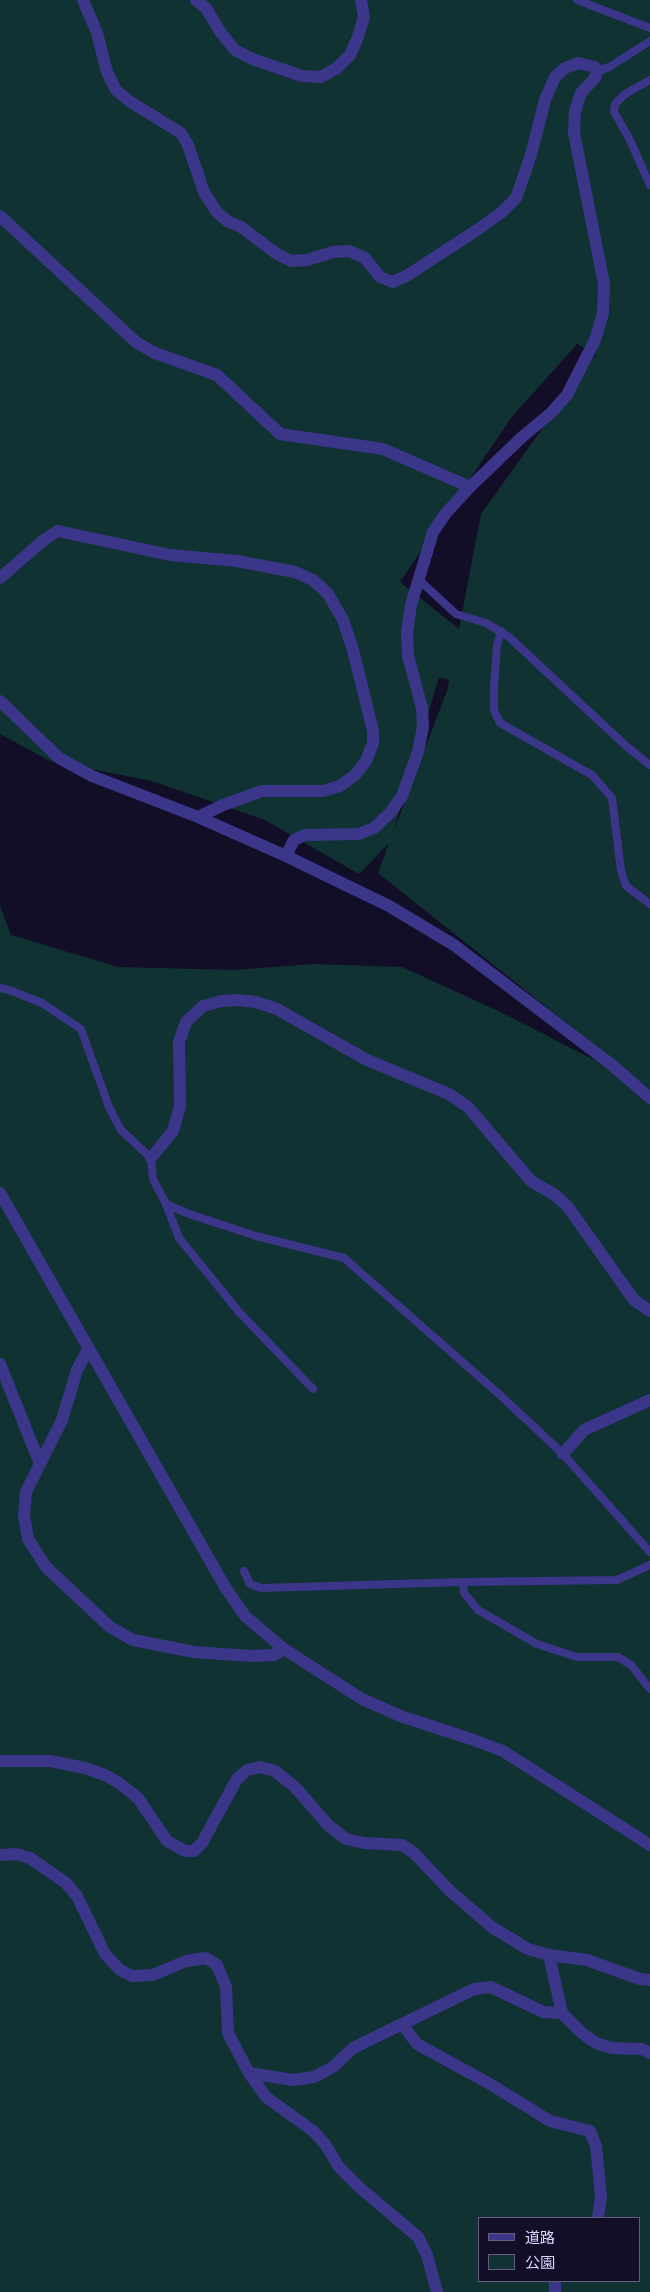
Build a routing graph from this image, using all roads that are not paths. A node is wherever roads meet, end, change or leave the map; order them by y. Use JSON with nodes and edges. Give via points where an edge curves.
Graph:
{"nodes":[{"id":1,"x":83,"y":0,"type":"edge"},
{"id":2,"x":196,"y":0,"type":"edge"},
{"id":3,"x":362,"y":0,"type":"edge"},
{"id":4,"x":577,"y":0,"type":"edge"},
{"id":5,"x":650,"y":28,"type":"edge"},
{"id":6,"x":650,"y":41,"type":"edge"},
{"id":7,"x":597,"y":72,"type":"junction"},
{"id":8,"x":650,"y":80,"type":"edge"},
{"id":9,"x":650,"y":185,"type":"edge"},
{"id":10,"x":0,"y":216,"type":"edge"},
{"id":11,"x":470,"y":487,"type":"junction"},
{"id":12,"x":0,"y":578,"type":"edge"},
{"id":13,"x":418,"y":579,"type":"junction"},
{"id":14,"x":501,"y":631,"type":"junction"},
{"id":15,"x":0,"y":701,"type":"edge"},
{"id":16,"x":650,"y":765,"type":"edge"},
{"id":17,"x":198,"y":817,"type":"junction"},
{"id":18,"x":286,"y":856,"type":"junction"},
{"id":19,"x":650,"y":904,"type":"edge"},
{"id":20,"x":0,"y":988,"type":"edge"},
{"id":21,"x":650,"y":1098,"type":"edge"},
{"id":22,"x":151,"y":1158,"type":"junction"},
{"id":23,"x":0,"y":1193,"type":"edge"},
{"id":24,"x":166,"y":1204,"type":"junction"},
{"id":25,"x":650,"y":1311,"type":"edge"},
{"id":26,"x":88,"y":1349,"type":"junction"},
{"id":27,"x":0,"y":1364,"type":"edge"},
{"id":28,"x":313,"y":1389,"type":"dead end"},
{"id":29,"x":650,"y":1400,"type":"edge"},
{"id":30,"x":563,"y":1454,"type":"junction"},
{"id":31,"x":40,"y":1464,"type":"junction"},
{"id":32,"x":650,"y":1552,"type":"edge"},
{"id":33,"x":650,"y":1565,"type":"edge"},
{"id":34,"x":244,"y":1571,"type":"dead end"},
{"id":35,"x":463,"y":1582,"type":"junction"},
{"id":36,"x":284,"y":1649,"type":"junction"},
{"id":37,"x":650,"y":1690,"type":"edge"},
{"id":38,"x":0,"y":1761,"type":"edge"},
{"id":39,"x":650,"y":1845,"type":"edge"},
{"id":40,"x":0,"y":1855,"type":"edge"},
{"id":41,"x":550,"y":1955,"type":"junction"},
{"id":42,"x":650,"y":1980,"type":"edge"},
{"id":43,"x":562,"y":2013,"type":"junction"},
{"id":44,"x":402,"y":2024,"type":"junction"},
{"id":45,"x":650,"y":2053,"type":"edge"},
{"id":46,"x":249,"y":2073,"type":"junction"},
{"id":47,"x":598,"y":2217,"type":"edge"},
{"id":48,"x":437,"y":2292,"type":"edge"}],
"edges":[{"from":1,"to":7,"type":"street","via":[[116,90],[181,133],[204,192],[216,211],[291,261],[349,251],[365,258],[380,277],[393,282],[408,276],[480,228],[516,198],[545,100],[556,77],[565,68],[578,63],[595,68]]},
{"from":2,"to":3,"type":"street","via":[[206,8],[235,50],[302,76],[321,77],[350,55],[364,17]]},
{"from":4,"to":5,"type":"lane"},
{"from":6,"to":7,"type":"lane"},
{"from":7,"to":11,"type":"street","via":[[581,93],[575,111],[574,133],[604,284],[603,314],[595,340],[567,394],[551,414]]},
{"from":8,"to":9,"type":"lane","via":[[625,94],[615,104],[614,112]]},
{"from":10,"to":11,"type":"street","via":[[137,343],[217,375],[280,434],[383,449]]},
{"from":11,"to":13,"type":"street","via":[[434,532]]},
{"from":12,"to":17,"type":"street","via":[[58,531],[170,555],[237,561],[295,572],[312,580],[328,594],[343,620],[353,650],[373,731],[366,761],[340,786],[322,792],[262,792]]},
{"from":13,"to":14,"type":"lane","via":[[456,614]]},
{"from":13,"to":18,"type":"street","via":[[407,632],[408,656],[422,708],[423,727],[402,796],[374,828],[359,834],[305,836],[294,840]]},
{"from":14,"to":16,"type":"lane"},
{"from":14,"to":19,"type":"lane","via":[[494,687],[494,710],[500,723],[592,775],[612,798],[621,871],[626,886]]},
{"from":15,"to":17,"type":"street","via":[[59,758],[92,776]]},
{"from":17,"to":18,"type":"street"},
{"from":18,"to":21,"type":"street","via":[[389,906],[454,945],[612,1064]]},
{"from":20,"to":22,"type":"lane","via":[[42,1003],[81,1029],[108,1107],[121,1130]]},
{"from":22,"to":24,"type":"lane","via":[[153,1179]]},
{"from":22,"to":25,"type":"street","via":[[173,1131],[180,1106],[179,1042],[186,1022],[203,1006],[222,1001],[256,1002],[277,1008],[366,1060],[449,1094],[468,1107],[530,1181],[555,1195],[568,1207],[634,1300]]},
{"from":23,"to":26,"type":"street"},
{"from":24,"to":28,"type":"lane","via":[[179,1238],[239,1312]]},
{"from":24,"to":30,"type":"lane","via":[[256,1236],[344,1258]]},
{"from":26,"to":31,"type":"street","via":[[76,1370],[62,1420]]},
{"from":26,"to":36,"type":"street","via":[[225,1587],[245,1616]]},
{"from":27,"to":31,"type":"street"},
{"from":29,"to":30,"type":"street","via":[[584,1430]]},
{"from":30,"to":32,"type":"lane"},
{"from":31,"to":36,"type":"street","via":[[26,1492],[24,1515],[28,1538],[46,1568],[110,1627],[133,1640],[194,1652],[251,1656],[274,1655]]},
{"from":33,"to":35,"type":"lane","via":[[618,1580]]},
{"from":34,"to":35,"type":"lane","via":[[250,1584],[260,1588]]},
{"from":35,"to":37,"type":"lane","via":[[464,1593],[478,1610],[537,1644],[577,1657],[618,1657],[631,1665]]},
{"from":36,"to":39,"type":"street","via":[[362,1699],[403,1717],[502,1751]]},
{"from":38,"to":41,"type":"street","via":[[50,1761],[105,1775],[138,1798],[168,1841],[185,1851],[194,1850],[202,1843],[237,1779],[247,1770],[260,1767],[275,1771],[346,1839],[402,1845],[493,1928],[528,1949]]},
{"from":40,"to":46,"type":"street","via":[[16,1854],[30,1858],[66,1883],[77,1896],[105,1954],[120,1970],[132,1976],[153,1975],[206,1958],[217,1965],[226,1987],[228,2033]]},
{"from":41,"to":42,"type":"street","via":[[587,1960]]},
{"from":41,"to":43,"type":"street"},
{"from":43,"to":44,"type":"street","via":[[543,2012],[491,1987],[474,1989]]},
{"from":43,"to":45,"type":"street","via":[[596,2043]]},
{"from":44,"to":46,"type":"street","via":[[353,2048],[333,2067],[314,2077],[293,2080]]},
{"from":44,"to":47,"type":"street","via":[[417,2044],[550,2121],[590,2132],[596,2146],[601,2196]]},
{"from":46,"to":48,"type":"street","via":[[266,2097],[313,2131],[339,2167],[418,2237],[428,2255]]}]}
